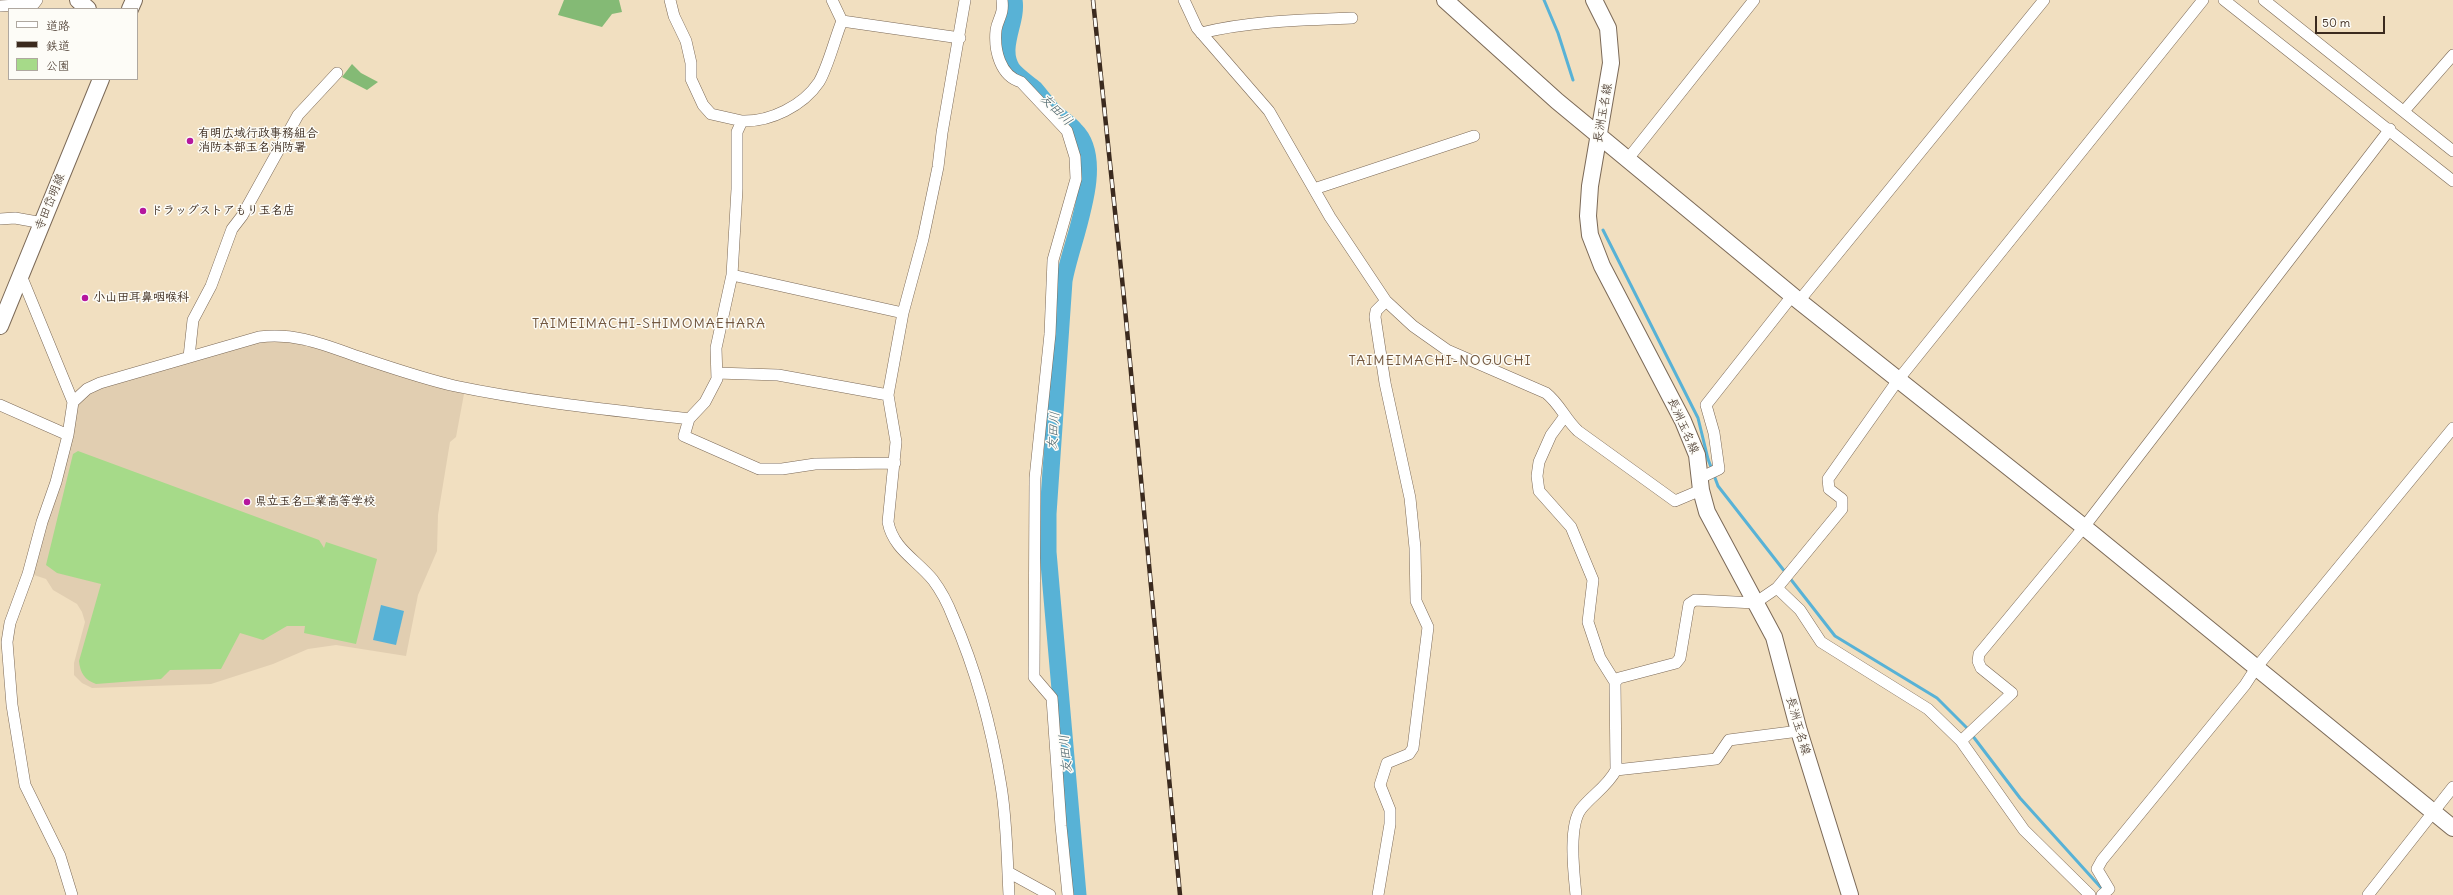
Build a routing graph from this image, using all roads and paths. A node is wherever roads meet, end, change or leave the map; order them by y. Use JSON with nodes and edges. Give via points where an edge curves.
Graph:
{"nodes":[{"id":1,"x":37,"y":0,"type":"edge"},
{"id":2,"x":78,"y":0,"type":"edge"},
{"id":3,"x":670,"y":0,"type":"edge"},
{"id":4,"x":832,"y":0,"type":"edge"},
{"id":5,"x":965,"y":0,"type":"edge"},
{"id":6,"x":1002,"y":0,"type":"edge"},
{"id":7,"x":1184,"y":0,"type":"edge"},
{"id":8,"x":1445,"y":0,"type":"edge"},
{"id":9,"x":1594,"y":0,"type":"edge"},
{"id":10,"x":1754,"y":0,"type":"edge"},
{"id":11,"x":2044,"y":0,"type":"edge"},
{"id":12,"x":2203,"y":0,"type":"edge"},
{"id":13,"x":2224,"y":0,"type":"edge"},
{"id":14,"x":2264,"y":0,"type":"edge"},
{"id":15,"x":0,"y":6,"type":"edge"},
{"id":16,"x":87,"y":8,"type":"edge"},
{"id":17,"x":1352,"y":18,"type":"dead end"},
{"id":18,"x":842,"y":20,"type":"junction"},
{"id":19,"x":1200,"y":33,"type":"junction"},
{"id":20,"x":960,"y":38,"type":"junction"},
{"id":21,"x":2453,"y":55,"type":"edge"},
{"id":22,"x":336,"y":72,"type":"dead end"},
{"id":23,"x":100,"y":80,"type":"edge"},
{"id":24,"x":2404,"y":111,"type":"junction"},
{"id":25,"x":742,"y":121,"type":"junction"},
{"id":26,"x":2390,"y":129,"type":"junction"},
{"id":27,"x":1599,"y":135,"type":"junction"},
{"id":28,"x":1474,"y":136,"type":"dead end"},
{"id":29,"x":2453,"y":151,"type":"edge"},
{"id":30,"x":1627,"y":160,"type":"junction"},
{"id":31,"x":2453,"y":181,"type":"edge"},
{"id":32,"x":1314,"y":189,"type":"junction"},
{"id":33,"x":0,"y":219,"type":"edge"},
{"id":34,"x":43,"y":223,"type":"junction"},
{"id":35,"x":20,"y":273,"type":"junction"},
{"id":36,"x":732,"y":275,"type":"junction"},
{"id":37,"x":1796,"y":299,"type":"junction"},
{"id":38,"x":1386,"y":302,"type":"junction"},
{"id":39,"x":903,"y":313,"type":"junction"},
{"id":40,"x":0,"y":326,"type":"edge"},
{"id":41,"x":190,"y":357,"type":"junction"},
{"id":42,"x":716,"y":373,"type":"junction"},
{"id":43,"x":1898,"y":380,"type":"junction"},
{"id":44,"x":888,"y":395,"type":"junction"},
{"id":45,"x":73,"y":402,"type":"junction"},
{"id":46,"x":0,"y":405,"type":"edge"},
{"id":47,"x":1565,"y":416,"type":"junction"},
{"id":48,"x":689,"y":419,"type":"junction"},
{"id":49,"x":2453,"y":428,"type":"edge"},
{"id":50,"x":68,"y":434,"type":"junction"},
{"id":51,"x":895,"y":463,"type":"junction"},
{"id":52,"x":1706,"y":478,"type":"junction"},
{"id":53,"x":2084,"y":527,"type":"junction"},
{"id":54,"x":1777,"y":588,"type":"junction"},
{"id":55,"x":1756,"y":603,"type":"junction"},
{"id":56,"x":2256,"y":668,"type":"junction"},
{"id":57,"x":1615,"y":682,"type":"junction"},
{"id":58,"x":1799,"y":731,"type":"junction"},
{"id":59,"x":1967,"y":736,"type":"junction"},
{"id":60,"x":1616,"y":770,"type":"junction"},
{"id":61,"x":2453,"y":786,"type":"edge"},
{"id":62,"x":2432,"y":812,"type":"junction"},
{"id":63,"x":2453,"y":828,"type":"edge"},
{"id":64,"x":1008,"y":872,"type":"junction"},
{"id":65,"x":2106,"y":892,"type":"edge"},
{"id":66,"x":72,"y":895,"type":"edge"},
{"id":67,"x":1009,"y":895,"type":"edge"},
{"id":68,"x":1050,"y":895,"type":"edge"},
{"id":69,"x":1068,"y":895,"type":"edge"},
{"id":70,"x":1378,"y":895,"type":"edge"},
{"id":71,"x":1576,"y":895,"type":"edge"},
{"id":72,"x":1850,"y":895,"type":"edge"},
{"id":73,"x":2090,"y":895,"type":"edge"},
{"id":74,"x":2368,"y":895,"type":"edge"}],
"edges":[{"from":1,"to":15,"type":"street","via":[[34,4]]},
{"from":2,"to":16,"type":"street"},
{"from":3,"to":25,"type":"street","via":[[674,16],[686,41],[691,63],[691,79],[703,105],[711,114]]},
{"from":4,"to":18,"type":"street"},
{"from":5,"to":20,"type":"street"},
{"from":6,"to":69,"type":"street","via":[[1002,17],[996,29],[997,58],[1012,80],[1021,82],[1067,131],[1075,157],[1076,179],[1054,260],[1050,334],[1035,478],[1034,677],[1052,698]]},
{"from":7,"to":19,"type":"street"},
{"from":8,"to":27,"type":"street","via":[[1557,101]]},
{"from":9,"to":27,"type":"street","name":"長洲玉名線","via":[[1608,28],[1611,63]]},
{"from":10,"to":30,"type":"street"},
{"from":11,"to":37,"type":"street"},
{"from":12,"to":43,"type":"street"},
{"from":13,"to":26,"type":"street"},
{"from":14,"to":24,"type":"street"},
{"from":17,"to":19,"type":"street","via":[[1294,20]]},
{"from":18,"to":20,"type":"street"},
{"from":18,"to":25,"type":"street","via":[[819,81],[803,99],[760,122]]},
{"from":19,"to":32,"type":"street","via":[[1269,111]]},
{"from":20,"to":39,"type":"street","via":[[938,167],[923,239]]},
{"from":21,"to":24,"type":"street"},
{"from":22,"to":41,"type":"street","via":[[298,115],[242,216],[232,229],[211,286],[193,320]]},
{"from":23,"to":34,"type":"street","name":"寺田岱明線"},
{"from":24,"to":29,"type":"street"},
{"from":25,"to":36,"type":"street","via":[[737,132]]},
{"from":26,"to":31,"type":"street"},
{"from":26,"to":53,"type":"street"},
{"from":27,"to":30,"type":"street"},
{"from":27,"to":52,"type":"street","name":"長洲玉名線","via":[[1590,186],[1590,235],[1602,266],[1683,421]]},
{"from":28,"to":32,"type":"street"},
{"from":30,"to":37,"type":"street"},
{"from":32,"to":38,"type":"street"},
{"from":33,"to":34,"type":"street","via":[[15,218]]},
{"from":34,"to":35,"type":"street","name":"寺田岱明線"},
{"from":35,"to":40,"type":"street","name":"寺田岱明線"},
{"from":35,"to":45,"type":"street"},
{"from":36,"to":39,"type":"street"},
{"from":36,"to":42,"type":"street","via":[[716,348]]},
{"from":37,"to":43,"type":"street"},
{"from":37,"to":52,"type":"street","via":[[1706,405],[1714,433],[1719,468]]},
{"from":38,"to":47,"type":"street","via":[[1437,344],[1546,393],[1558,402]]},
{"from":38,"to":70,"type":"street","via":[[1376,311],[1375,317],[1410,498],[1416,601],[1428,627],[1413,748],[1409,754],[1387,763],[1380,785],[1390,810],[1390,824]]},
{"from":39,"to":44,"type":"street"},
{"from":41,"to":45,"type":"street","via":[[100,383],[87,389]]},
{"from":41,"to":48,"type":"street","via":[[259,337],[298,336],[380,364],[454,385],[553,402]]},
{"from":42,"to":44,"type":"street","via":[[778,375]]},
{"from":42,"to":48,"type":"street","via":[[717,379],[705,402]]},
{"from":43,"to":53,"type":"street"},
{"from":43,"to":54,"type":"street","via":[[1828,479],[1829,489],[1842,499],[1842,509]]},
{"from":44,"to":51,"type":"street","via":[[896,442]]},
{"from":45,"to":50,"type":"street"},
{"from":46,"to":50,"type":"street"},
{"from":47,"to":52,"type":"street","via":[[1578,431],[1675,501]]},
{"from":47,"to":57,"type":"street","via":[[1551,436],[1539,462],[1539,492],[1571,527],[1582,549],[1593,580],[1588,622],[1600,658]]},
{"from":48,"to":51,"type":"street","via":[[684,436],[759,469],[782,469],[815,464]]},
{"from":49,"to":56,"type":"street"},
{"from":50,"to":66,"type":"street","via":[[28,574],[10,623],[8,642],[12,705],[25,785],[60,856]]},
{"from":51,"to":64,"type":"street","via":[[888,522],[890,533],[898,546],[932,579],[942,593],[964,645],[981,702],[1001,787]]},
{"from":52,"to":55,"type":"street","name":"長洲玉名線","via":[[1707,512]]},
{"from":53,"to":56,"type":"street"},
{"from":53,"to":59,"type":"street","via":[[1979,654],[1978,661],[1982,668],[2012,694]]},
{"from":54,"to":55,"type":"street"},
{"from":54,"to":59,"type":"street","via":[[1800,610],[1821,642]]},
{"from":55,"to":57,"type":"street","via":[[1695,600],[1689,604],[1680,658],[1676,663],[1620,678]]},
{"from":55,"to":58,"type":"street","name":"長洲玉名線","via":[[1774,637]]},
{"from":56,"to":62,"type":"street"},
{"from":56,"to":65,"type":"street","via":[[2245,685],[2102,860],[2097,869]]},
{"from":57,"to":60,"type":"street"},
{"from":58,"to":60,"type":"street","via":[[1729,740],[1716,759]]},
{"from":58,"to":72,"type":"street","name":"長洲玉名線"},
{"from":59,"to":73,"type":"street","via":[[2024,830]]},
{"from":60,"to":71,"type":"street","via":[[1610,781],[1580,809],[1576,818]]},
{"from":61,"to":62,"type":"street"},
{"from":62,"to":63,"type":"street"},
{"from":62,"to":74,"type":"street"},
{"from":64,"to":67,"type":"street"},
{"from":64,"to":68,"type":"street"}]}
